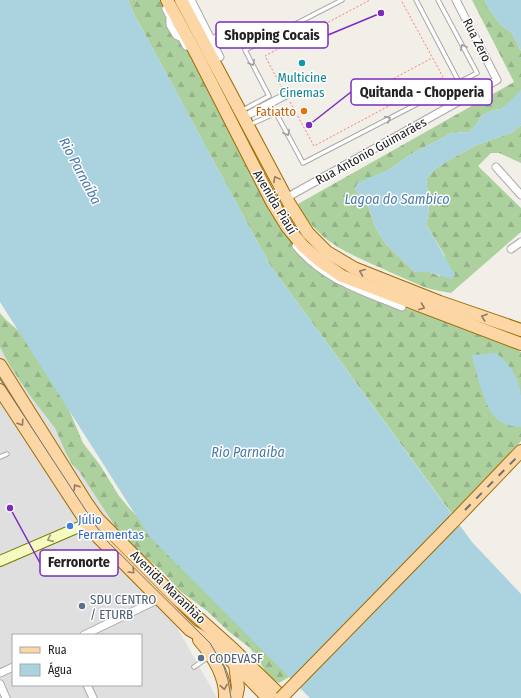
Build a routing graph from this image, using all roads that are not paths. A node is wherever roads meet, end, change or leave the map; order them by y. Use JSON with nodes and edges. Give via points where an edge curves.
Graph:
{"nodes":[{"id":1,"x":162,"y":0,"type":"edge"},
{"id":2,"x":167,"y":0,"type":"edge"},
{"id":3,"x":181,"y":0,"type":"edge"},
{"id":4,"x":191,"y":0,"type":"edge"},
{"id":5,"x":342,"y":0,"type":"edge"},
{"id":6,"x":416,"y":0,"type":"edge"},
{"id":7,"x":438,"y":0,"type":"edge"},
{"id":8,"x":456,"y":0,"type":"edge"},
{"id":9,"x":231,"y":26,"type":"dead end"},
{"id":10,"x":207,"y":42,"type":"junction"},
{"id":11,"x":220,"y":58,"type":"dead end"},
{"id":12,"x":497,"y":80,"type":"joint"},
{"id":13,"x":459,"y":82,"type":"junction"},
{"id":14,"x":286,"y":95,"type":"road end"},
{"id":15,"x":244,"y":118,"type":"junction"},
{"id":16,"x":496,"y":167,"type":"dead end"},
{"id":17,"x":521,"y":195,"type":"edge"},
{"id":18,"x":286,"y":198,"type":"junction"},
{"id":19,"x":521,"y":242,"type":"edge"},
{"id":20,"x":511,"y":249,"type":"dead end"},
{"id":21,"x":402,"y":307,"type":"dead end"},
{"id":22,"x":521,"y":330,"type":"edge"},
{"id":23,"x":521,"y":345,"type":"edge"},
{"id":24,"x":0,"y":364,"type":"edge"},
{"id":25,"x":12,"y":384,"type":"junction"},
{"id":26,"x":0,"y":390,"type":"edge"},
{"id":27,"x":521,"y":451,"type":"edge"},
{"id":28,"x":7,"y":454,"type":"dead end"},
{"id":29,"x":0,"y":457,"type":"edge"},
{"id":30,"x":98,"y":519,"type":"junction"},
{"id":31,"x":87,"y":523,"type":"junction"},
{"id":32,"x":0,"y":561,"type":"edge"},
{"id":33,"x":159,"y":599,"type":"junction"},
{"id":34,"x":190,"y":630,"type":"junction"},
{"id":35,"x":86,"y":634,"type":"edge"},
{"id":36,"x":233,"y":649,"type":"junction"},
{"id":37,"x":211,"y":655,"type":"junction"},
{"id":38,"x":236,"y":666,"type":"junction"},
{"id":39,"x":12,"y":667,"type":"edge"},
{"id":40,"x":194,"y":667,"type":"dead end"},
{"id":41,"x":0,"y":673,"type":"edge"},
{"id":42,"x":0,"y":684,"type":"edge"},
{"id":43,"x":87,"y":686,"type":"edge"},
{"id":44,"x":6,"y":698,"type":"edge"},
{"id":45,"x":93,"y":698,"type":"edge"},
{"id":46,"x":224,"y":698,"type":"edge"},
{"id":47,"x":236,"y":698,"type":"edge"},
{"id":48,"x":256,"y":698,"type":"edge"},
{"id":49,"x":263,"y":698,"type":"edge"},
{"id":50,"x":268,"y":698,"type":"edge"},
{"id":51,"x":282,"y":698,"type":"edge"}],
"edges":[{"from":1,"to":21,"type":"street","via":[[170,17],[170,25],[176,35],[182,38],[275,216],[288,236],[316,266],[334,278]]},
{"from":2,"to":23,"type":"main road","name":"Avenida Piauí","one_way":true,"via":[[272,202],[303,246],[342,276]]},
{"from":3,"to":10,"type":"main road","name":"Avenida Piauí"},
{"from":4,"to":10,"type":"street"},
{"from":5,"to":15,"type":"lane","one_way":true,"via":[[245,50],[269,96]]},
{"from":6,"to":13,"type":"lane"},
{"from":13,"to":7,"type":"lane","one_way":true,"via":[[477,73]]},
{"from":8,"to":12,"type":"street","name":"Rua Zero"},
{"from":9,"to":10,"type":"lane"},
{"from":10,"to":11,"type":"street"},
{"from":10,"to":15,"type":"main road","name":"Avenida Piauí"},
{"from":12,"to":18,"type":"street","name":"Rua Antonio Guimarães"},
{"from":15,"to":13,"type":"lane","one_way":true,"via":[[276,113],[304,163]]},
{"from":14,"to":15,"type":"street"},
{"from":18,"to":15,"type":"main road","name":"Avenida Piauí","one_way":true},
{"from":16,"to":17,"type":"street"},
{"from":22,"to":18,"type":"main road","name":"Avenida Piauí","one_way":true,"via":[[440,302],[342,262],[327,252],[308,233]]},
{"from":19,"to":20,"type":"street"},
{"from":24,"to":25,"type":"main road","name":"Avenida Maranhão"},
{"from":25,"to":26,"type":"street"},
{"from":30,"to":25,"type":"main road","name":"Avenida Maranhão","one_way":true},
{"from":26,"to":31,"type":"main road","name":"Avenida Maranhão","one_way":true},
{"from":27,"to":51,"type":"main road","bridge":true},
{"from":28,"to":29,"type":"lane"},
{"from":30,"to":31,"type":"main road"},
{"from":30,"to":36,"type":"main road","name":"Avenida Maranhão","via":[[176,598]]},
{"from":31,"to":32,"type":"main road","one_way":true},
{"from":31,"to":33,"type":"main road","name":"Avenida Maranhão","one_way":true},
{"from":33,"to":34,"type":"main road","name":"Avenida Maranhão"},
{"from":33,"to":35,"type":"street"},
{"from":34,"to":37,"type":"main road"},
{"from":34,"to":38,"type":"main road","name":"Avenida Maranhão","via":[[204,637]]},
{"from":36,"to":38,"type":"main road"},
{"from":36,"to":51,"type":"main road","name":"Avenida Maranhão"},
{"from":37,"to":40,"type":"lane"},
{"from":37,"to":46,"type":"main road","one_way":true,"via":[[220,673]]},
{"from":38,"to":47,"type":"main road"},
{"from":38,"to":50,"type":"main road","name":"Avenida Maranhão"},
{"from":39,"to":41,"type":"street"},
{"from":42,"to":44,"type":"street"},
{"from":43,"to":45,"type":"street"},
{"from":48,"to":49,"type":"main road"}]}
